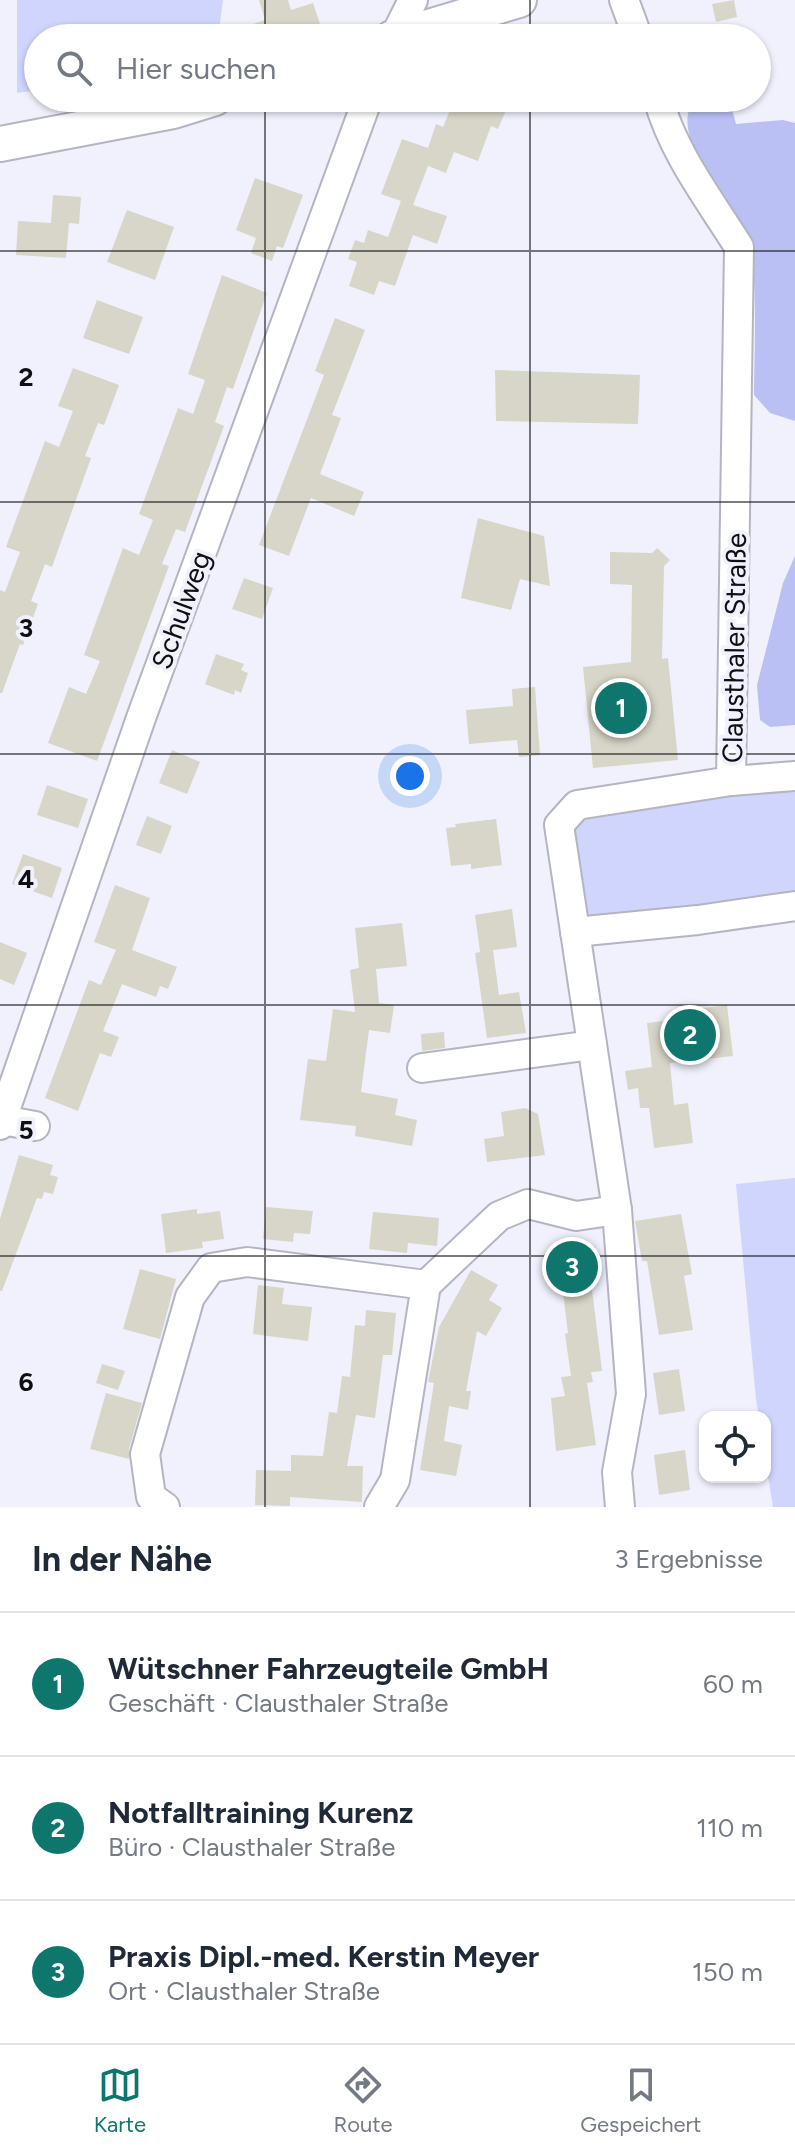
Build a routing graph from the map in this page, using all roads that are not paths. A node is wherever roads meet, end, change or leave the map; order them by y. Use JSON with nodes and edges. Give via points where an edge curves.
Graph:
{"nodes":[{"id":1,"x":413,"y":0,"type":"edge"},
{"id":2,"x":519,"y":0,"type":"edge"},
{"id":3,"x":624,"y":0,"type":"edge"},
{"id":4,"x":401,"y":24,"type":"edge"},
{"id":5,"x":440,"y":24,"type":"edge"},
{"id":6,"x":633,"y":24,"type":"edge"},
{"id":7,"x":168,"y":112,"type":"edge"},
{"id":8,"x":363,"y":112,"type":"edge"},
{"id":9,"x":662,"y":112,"type":"edge"},
{"id":10,"x":0,"y":144,"type":"edge"},
{"id":11,"x":795,"y":776,"type":"edge"},
{"id":12,"x":731,"y":781,"type":"junction"},
{"id":13,"x":795,"y":906,"type":"edge"},
{"id":14,"x":575,"y":932,"type":"junction"},
{"id":15,"x":592,"y":1045,"type":"junction"},
{"id":16,"x":422,"y":1068,"type":"dead end"},
{"id":17,"x":1,"y":1122,"type":"edge"},
{"id":18,"x":35,"y":1126,"type":"dead end"},
{"id":19,"x":617,"y":1210,"type":"junction"},
{"id":20,"x":426,"y":1285,"type":"junction"},
{"id":21,"x":165,"y":1507,"type":"edge"},
{"id":22,"x":379,"y":1507,"type":"edge"},
{"id":23,"x":620,"y":1507,"type":"edge"}],
"edges":[{"from":1,"to":4,"type":"street"},
{"from":2,"to":5,"type":"main road"},
{"from":3,"to":6,"type":"street"},
{"from":7,"to":10,"type":"main road"},
{"from":8,"to":17,"type":"street","name":"Schulweg","via":[[141,718]]},
{"from":9,"to":12,"type":"street","name":"Clausthaler Straße","via":[[692,173],[739,247]]},
{"from":11,"to":12,"type":"street"},
{"from":12,"to":14,"type":"street","name":"Clausthaler Straße","via":[[577,805],[559,825]]},
{"from":13,"to":14,"type":"street"},
{"from":14,"to":15,"type":"street","name":"Clausthaler Straße"},
{"from":15,"to":16,"type":"street"},
{"from":15,"to":19,"type":"street","name":"Clausthaler Straße"},
{"from":17,"to":18,"type":"street"},
{"from":19,"to":20,"type":"street","via":[[576,1216],[528,1204],[499,1216]]},
{"from":19,"to":23,"type":"street","name":"Clausthaler Straße","via":[[631,1394],[617,1472]]},
{"from":20,"to":21,"type":"street","via":[[247,1262],[211,1268],[190,1297],[145,1454],[151,1497]]},
{"from":20,"to":22,"type":"street","via":[[395,1480]]}]}
